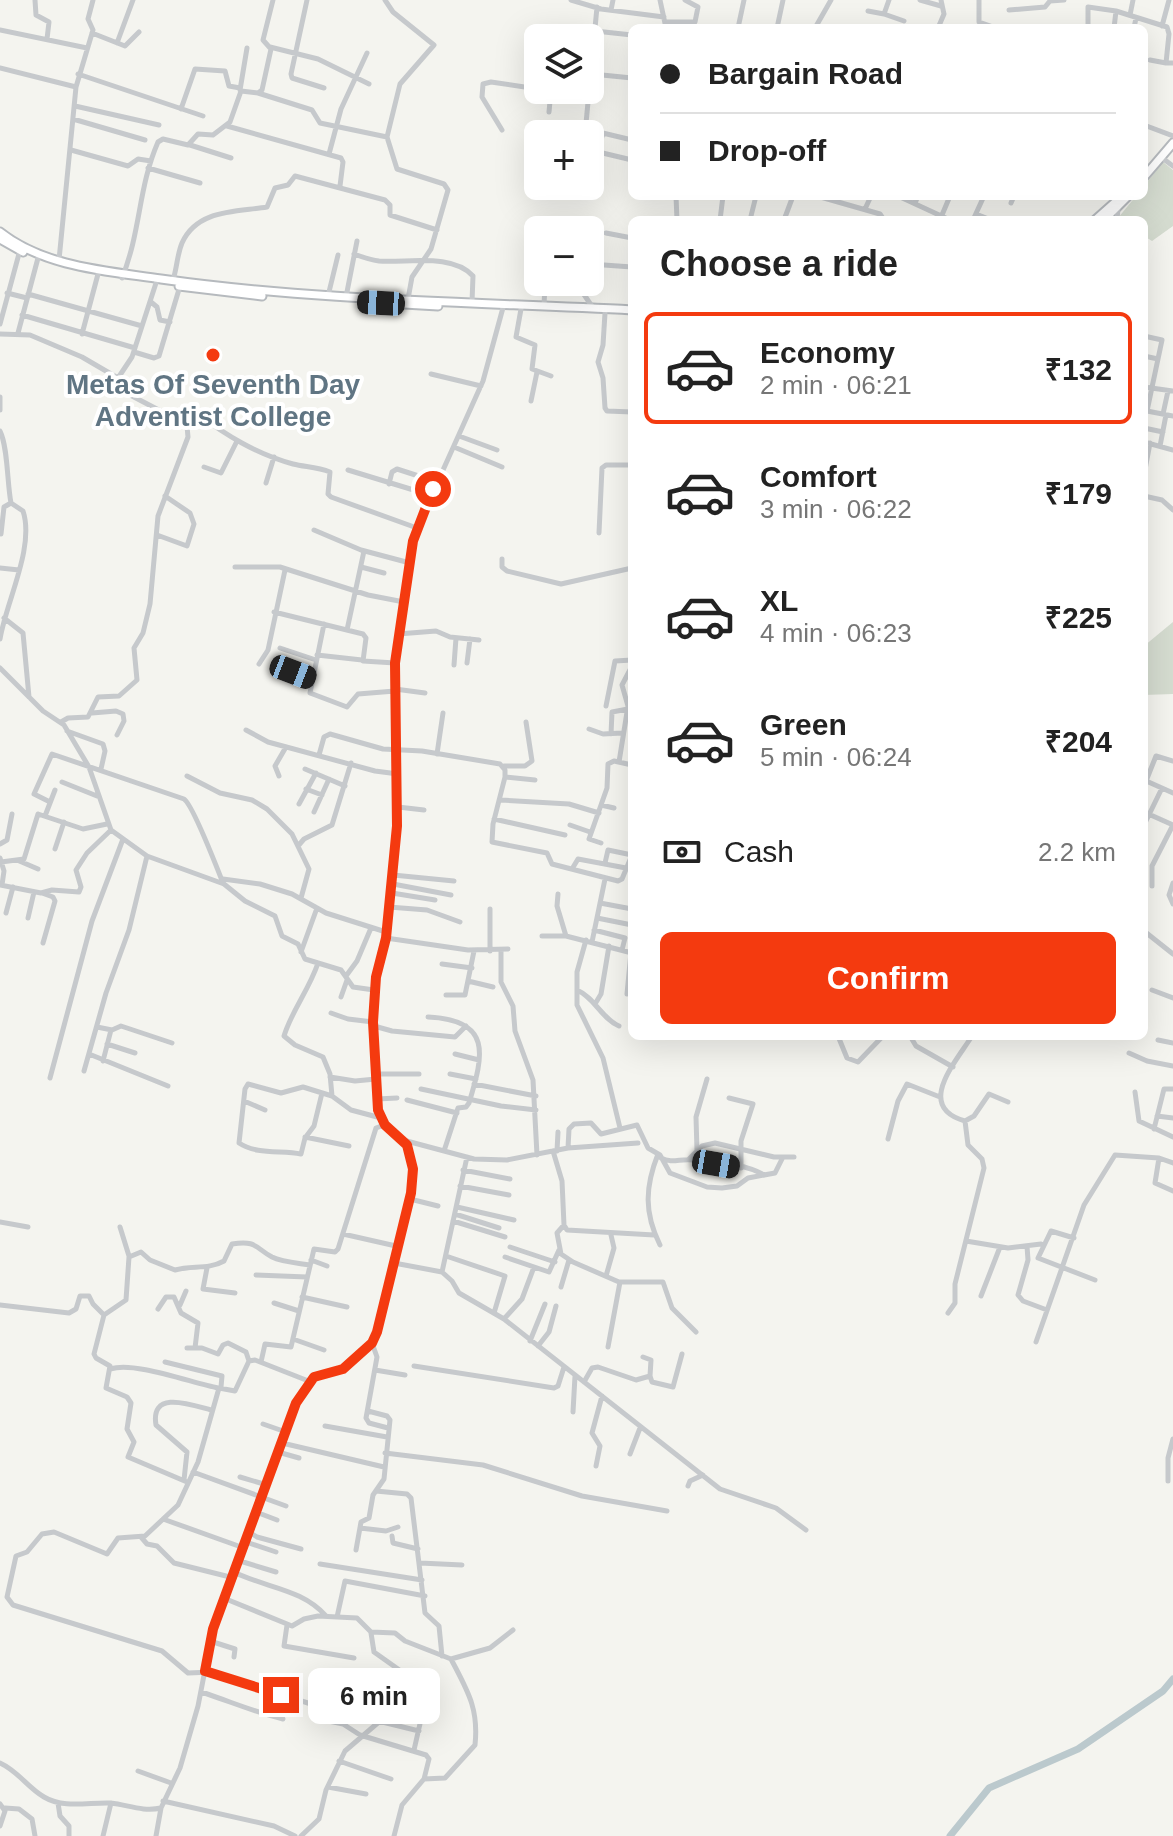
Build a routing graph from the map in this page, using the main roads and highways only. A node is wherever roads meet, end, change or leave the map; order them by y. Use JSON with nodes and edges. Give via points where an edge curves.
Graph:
{"nodes":[{"id":1,"x":1173,"y":136,"type":"edge"},
{"id":2,"x":1173,"y":143,"type":"edge"},
{"id":3,"x":1148,"y":165,"type":"edge"},
{"id":4,"x":1148,"y":172,"type":"edge"},
{"id":5,"x":1118,"y":200,"type":"edge"},
{"id":6,"x":1124,"y":200,"type":"edge"},
{"id":7,"x":1100,"y":216,"type":"edge"},
{"id":8,"x":1108,"y":216,"type":"edge"},
{"id":9,"x":0,"y":232,"type":"edge"},
{"id":10,"x":0,"y":239,"type":"edge"},
{"id":11,"x":123,"y":276,"type":"junction"},
{"id":12,"x":503,"y":306,"type":"junction"},
{"id":13,"x":628,"y":312,"type":"edge"},
{"id":14,"x":628,"y":312,"type":"edge"}],
"edges":[{"from":1,"to":3,"type":"main road"},
{"from":2,"to":4,"type":"main road"},
{"from":5,"to":7,"type":"main road"},
{"from":6,"to":8,"type":"main road"},
{"from":9,"to":11,"type":"main road","via":[[25,248]]},
{"from":10,"to":11,"type":"main road","via":[[38,258]]},
{"from":11,"to":12,"type":"main road"},
{"from":11,"to":12,"type":"main road","via":[[257,296]]},
{"from":12,"to":13,"type":"main road"},
{"from":12,"to":14,"type":"main road"}]}
